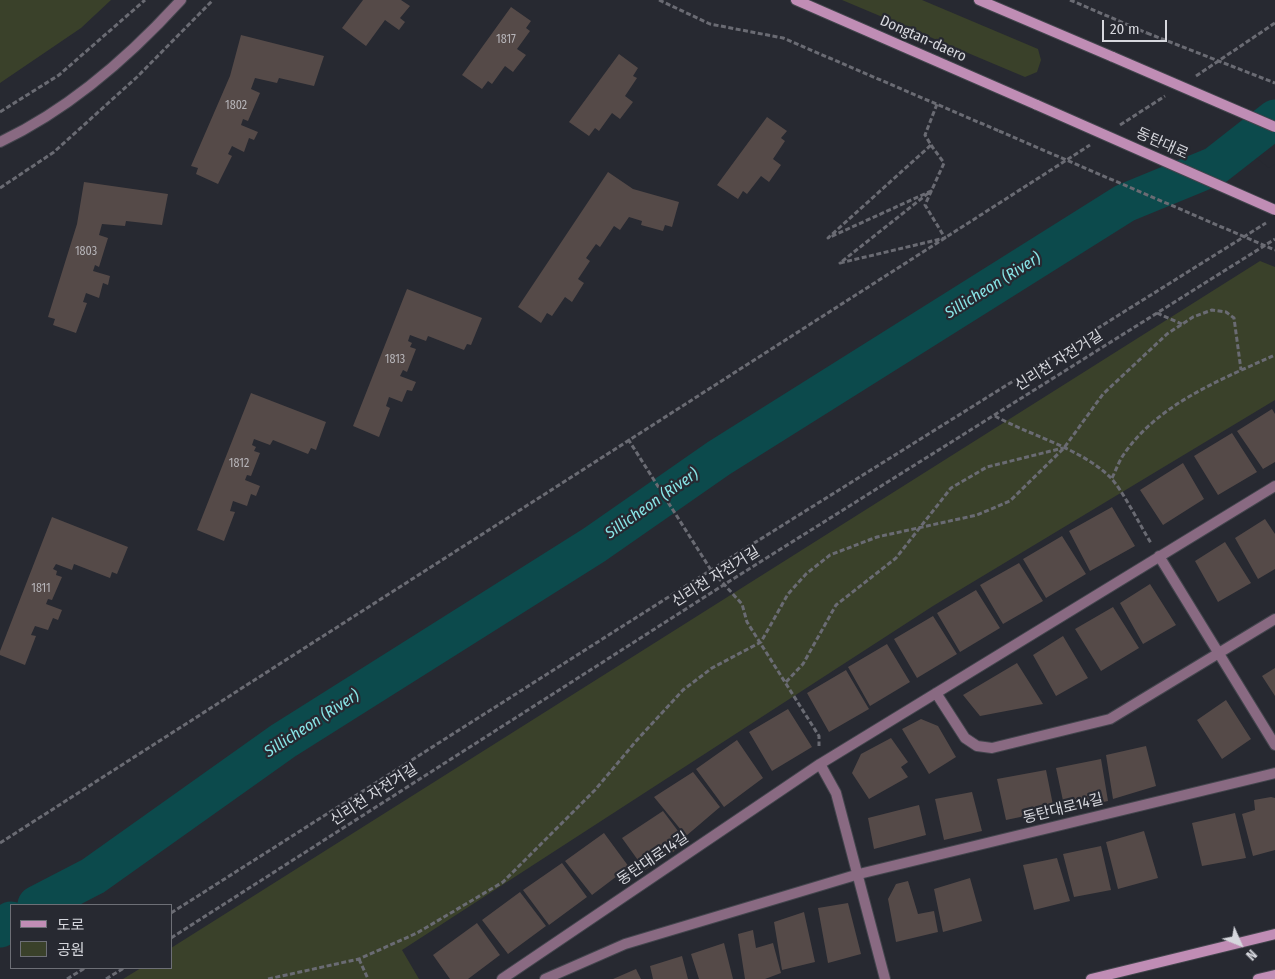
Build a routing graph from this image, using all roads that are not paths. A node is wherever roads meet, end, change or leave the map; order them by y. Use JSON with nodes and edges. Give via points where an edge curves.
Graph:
{"nodes":[{"id":1,"x":181,"y":0,"type":"edge"},
{"id":2,"x":796,"y":0,"type":"edge"},
{"id":3,"x":979,"y":0,"type":"edge"},
{"id":4,"x":1037,"y":105,"type":"joint"},
{"id":5,"x":1275,"y":127,"type":"edge"},
{"id":6,"x":0,"y":142,"type":"edge"},
{"id":7,"x":1275,"y":210,"type":"edge"},
{"id":8,"x":1275,"y":486,"type":"edge"},
{"id":9,"x":1160,"y":556,"type":"junction"},
{"id":10,"x":1275,"y":619,"type":"edge"},
{"id":11,"x":1219,"y":653,"type":"junction"},
{"id":12,"x":936,"y":693,"type":"junction"},
{"id":13,"x":1275,"y":744,"type":"edge"},
{"id":14,"x":820,"y":764,"type":"junction"},
{"id":15,"x":1275,"y":773,"type":"edge"},
{"id":16,"x":859,"y":874,"type":"junction"},
{"id":17,"x":1275,"y":934,"type":"edge"},
{"id":18,"x":1275,"y":975,"type":"edge"},
{"id":19,"x":502,"y":979,"type":"edge"},
{"id":20,"x":545,"y":979,"type":"edge"},
{"id":21,"x":885,"y":979,"type":"edge"},
{"id":22,"x":1091,"y":979,"type":"edge"},
{"id":23,"x":1258,"y":979,"type":"edge"}],
"edges":[{"from":1,"to":6,"type":"street","via":[[86,88],[23,131]]},
{"from":2,"to":4,"type":"main road","name":"Dongtan-daero"},
{"from":3,"to":5,"type":"main road","bridge":true},
{"from":4,"to":7,"type":"main road","name":"동탄대로","bridge":true},
{"from":8,"to":9,"type":"street","name":"동탄대로14길"},
{"from":9,"to":11,"type":"street"},
{"from":9,"to":12,"type":"street","name":"동탄대로14길"},
{"from":10,"to":11,"type":"street"},
{"from":11,"to":12,"type":"street","via":[[1110,719],[992,748],[977,746],[965,738]]},
{"from":11,"to":13,"type":"street"},
{"from":12,"to":14,"type":"street","name":"동탄대로14길"},
{"from":14,"to":16,"type":"street","via":[[836,793]]},
{"from":14,"to":19,"type":"street","name":"동탄대로14길"},
{"from":15,"to":16,"type":"street","name":"동탄대로14길"},
{"from":16,"to":20,"type":"street","name":"동탄대로14길","via":[[626,944]]},
{"from":16,"to":21,"type":"street"},
{"from":17,"to":22,"type":"main road"},
{"from":18,"to":23,"type":"main road"}]}
